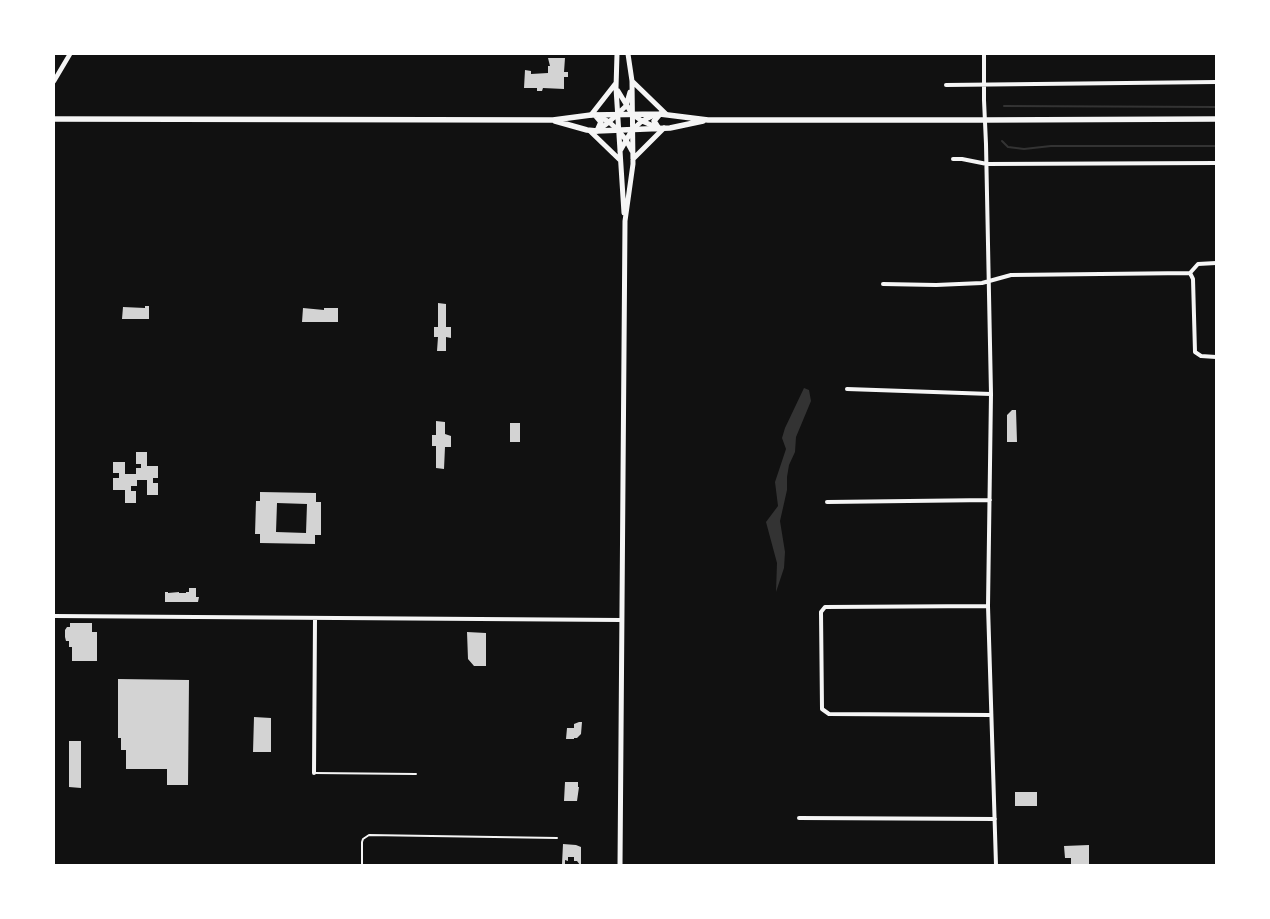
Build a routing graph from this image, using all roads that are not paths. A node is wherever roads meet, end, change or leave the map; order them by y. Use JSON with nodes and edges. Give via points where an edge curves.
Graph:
{"nodes":[{"id":1,"x":70,"y":54,"type":"edge"},
{"id":2,"x":617,"y":54,"type":"edge"},
{"id":3,"x":628,"y":54,"type":"edge"},
{"id":4,"x":984,"y":54,"type":"edge"},
{"id":5,"x":54,"y":81,"type":"edge"},
{"id":6,"x":1216,"y":82,"type":"edge"},
{"id":7,"x":632,"y":84,"type":"junction"},
{"id":8,"x":616,"y":85,"type":"junction"},
{"id":9,"x":946,"y":86,"type":"dead end"},
{"id":10,"x":984,"y":86,"type":"junction"},
{"id":11,"x":626,"y":106,"type":"junction"},
{"id":12,"x":618,"y":114,"type":"junction"},
{"id":13,"x":632,"y":114,"type":"junction"},
{"id":14,"x":663,"y":114,"type":"junction"},
{"id":15,"x":593,"y":115,"type":"junction"},
{"id":16,"x":687,"y":116,"type":"junction"},
{"id":17,"x":54,"y":118,"type":"edge"},
{"id":18,"x":1216,"y":119,"type":"edge"},
{"id":19,"x":552,"y":120,"type":"junction"},
{"id":20,"x":708,"y":120,"type":"junction"},
{"id":21,"x":985,"y":120,"type":"junction"},
{"id":22,"x":642,"y":121,"type":"junction"},
{"id":23,"x":610,"y":122,"type":"junction"},
{"id":24,"x":687,"y":124,"type":"junction"},
{"id":25,"x":662,"y":128,"type":"junction"},
{"id":26,"x":618,"y":130,"type":"junction"},
{"id":27,"x":632,"y":130,"type":"junction"},
{"id":28,"x":594,"y":131,"type":"junction"},
{"id":29,"x":626,"y":140,"type":"junction"},
{"id":30,"x":620,"y":152,"type":"junction"},
{"id":31,"x":633,"y":156,"type":"junction"},
{"id":32,"x":953,"y":159,"type":"dead end"},
{"id":33,"x":620,"y":160,"type":"junction"},
{"id":34,"x":1216,"y":163,"type":"edge"},
{"id":35,"x":987,"y":164,"type":"junction"},
{"id":36,"x":625,"y":221,"type":"junction"},
{"id":37,"x":1216,"y":263,"type":"edge"},
{"id":38,"x":1190,"y":273,"type":"junction"},
{"id":39,"x":988,"y":282,"type":"junction"},
{"id":40,"x":883,"y":284,"type":"dead end"},
{"id":41,"x":1216,"y":356,"type":"edge"},
{"id":42,"x":847,"y":390,"type":"dead end"},
{"id":43,"x":991,"y":394,"type":"junction"},
{"id":44,"x":990,"y":500,"type":"junction"},
{"id":45,"x":827,"y":502,"type":"dead end"},
{"id":46,"x":988,"y":606,"type":"junction"},
{"id":47,"x":54,"y":616,"type":"edge"},
{"id":48,"x":315,"y":619,"type":"junction"},
{"id":49,"x":621,"y":620,"type":"junction"},
{"id":50,"x":990,"y":715,"type":"junction"},
{"id":51,"x":314,"y":773,"type":"joint"},
{"id":52,"x":416,"y":774,"type":"dead end"},
{"id":53,"x":799,"y":818,"type":"dead end"},
{"id":54,"x":995,"y":819,"type":"junction"},
{"id":55,"x":557,"y":838,"type":"dead end"},
{"id":56,"x":362,"y":865,"type":"edge"},
{"id":57,"x":620,"y":865,"type":"edge"},
{"id":58,"x":996,"y":865,"type":"edge"}],
"edges":[{"from":1,"to":5,"type":"street"},
{"from":2,"to":8,"type":"main road"},
{"from":3,"to":7,"type":"main road"},
{"from":4,"to":10,"type":"street"},
{"from":6,"to":10,"type":"street"},
{"from":7,"to":8,"type":"main road","via":[[624,93]]},
{"from":7,"to":11,"type":"main road"},
{"from":7,"to":13,"type":"main road"},
{"from":7,"to":14,"type":"main road"},
{"from":8,"to":11,"type":"main road"},
{"from":8,"to":12,"type":"main road"},
{"from":8,"to":15,"type":"main road"},
{"from":9,"to":10,"type":"street"},
{"from":10,"to":21,"type":"street"},
{"from":11,"to":12,"type":"main road"},
{"from":11,"to":13,"type":"main road"},
{"from":12,"to":13,"type":"main road"},
{"from":12,"to":15,"type":"main road"},
{"from":12,"to":23,"type":"main road"},
{"from":12,"to":26,"type":"main road"},
{"from":13,"to":14,"type":"main road"},
{"from":13,"to":22,"type":"main road"},
{"from":13,"to":27,"type":"main road"},
{"from":14,"to":16,"type":"main road"},
{"from":14,"to":22,"type":"main road","via":[[652,115]]},
{"from":14,"to":25,"type":"main road","via":[[654,121]]},
{"from":15,"to":19,"type":"main road"},
{"from":15,"to":23,"type":"main road"},
{"from":15,"to":28,"type":"main road","via":[[601,122]]},
{"from":16,"to":20,"type":"main road"},
{"from":16,"to":24,"type":"main road"},
{"from":17,"to":19,"type":"main road"},
{"from":18,"to":21,"type":"main road"},
{"from":19,"to":28,"type":"main road"},
{"from":20,"to":21,"type":"main road"},
{"from":20,"to":24,"type":"main road"},
{"from":21,"to":35,"type":"street"},
{"from":22,"to":25,"type":"main road"},
{"from":22,"to":27,"type":"main road"},
{"from":23,"to":26,"type":"main road"},
{"from":23,"to":28,"type":"main road"},
{"from":24,"to":25,"type":"main road"},
{"from":25,"to":27,"type":"main road"},
{"from":25,"to":31,"type":"main road"},
{"from":26,"to":27,"type":"main road"},
{"from":26,"to":28,"type":"main road"},
{"from":26,"to":29,"type":"main road"},
{"from":26,"to":30,"type":"main road"},
{"from":27,"to":29,"type":"main road"},
{"from":27,"to":31,"type":"main road"},
{"from":28,"to":33,"type":"main road"},
{"from":29,"to":30,"type":"main road"},
{"from":29,"to":31,"type":"main road"},
{"from":30,"to":31,"type":"main road","via":[[626,149]]},
{"from":30,"to":33,"type":"main road"},
{"from":31,"to":36,"type":"main road"},
{"from":32,"to":35,"type":"street"},
{"from":33,"to":36,"type":"main road"},
{"from":34,"to":35,"type":"street"},
{"from":35,"to":39,"type":"street"},
{"from":36,"to":49,"type":"main road"},
{"from":37,"to":38,"type":"street","via":[[1198,264]]},
{"from":38,"to":39,"type":"street","via":[[1011,275]]},
{"from":38,"to":41,"type":"street","via":[[1193,279],[1195,352],[1201,356]]},
{"from":39,"to":40,"type":"street"},
{"from":39,"to":43,"type":"street"},
{"from":42,"to":43,"type":"street"},
{"from":43,"to":44,"type":"street"},
{"from":44,"to":45,"type":"street"},
{"from":44,"to":46,"type":"street"},
{"from":46,"to":50,"type":"street"},
{"from":46,"to":50,"type":"street","via":[[825,607],[821,612],[822,709],[829,714]]},
{"from":47,"to":48,"type":"street"},
{"from":48,"to":49,"type":"street"},
{"from":48,"to":51,"type":"street"},
{"from":49,"to":57,"type":"main road"},
{"from":50,"to":54,"type":"street"},
{"from":51,"to":52,"type":"lane"},
{"from":53,"to":54,"type":"street"},
{"from":54,"to":58,"type":"street"},
{"from":55,"to":56,"type":"lane","via":[[369,835],[362,842]]}]}
